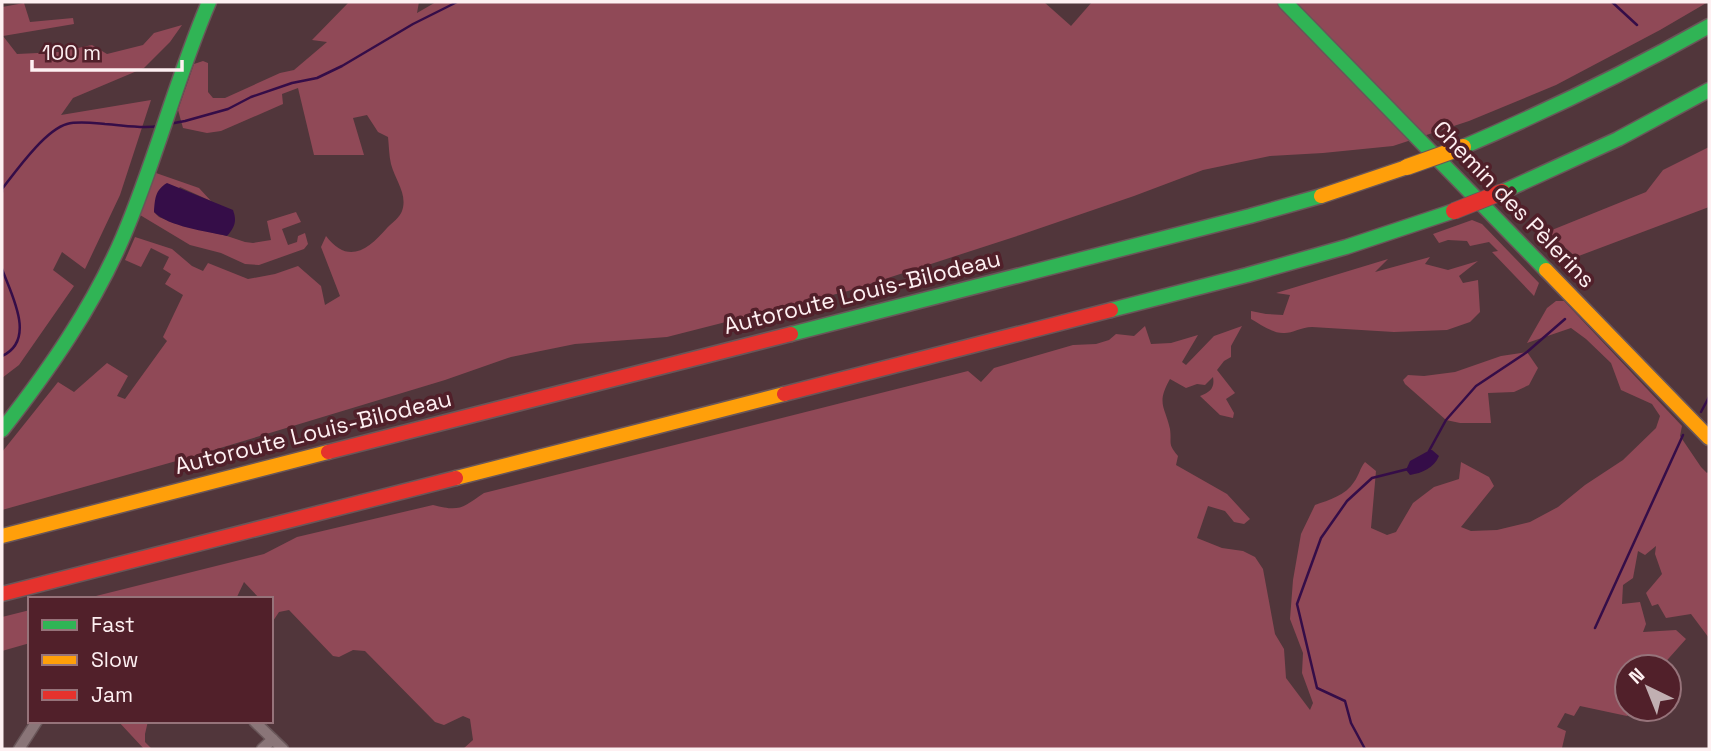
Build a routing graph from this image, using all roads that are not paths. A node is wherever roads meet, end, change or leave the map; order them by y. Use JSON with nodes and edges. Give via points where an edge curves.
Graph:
{"nodes":[{"id":1,"x":209,"y":2,"type":"edge"},
{"id":2,"x":1285,"y":2,"type":"edge"},
{"id":3,"x":1709,"y":26,"type":"edge"},
{"id":4,"x":1709,"y":90,"type":"edge"},
{"id":5,"x":2,"y":430,"type":"edge"},
{"id":6,"x":1709,"y":438,"type":"edge"},
{"id":7,"x":2,"y":536,"type":"edge"},
{"id":8,"x":2,"y":594,"type":"edge"},
{"id":9,"x":36,"y":723,"type":"edge"},
{"id":10,"x":256,"y":723,"type":"edge"},
{"id":11,"x":272,"y":739,"type":"junction"},
{"id":12,"x":19,"y":749,"type":"edge"},
{"id":13,"x":262,"y":749,"type":"edge"},
{"id":14,"x":282,"y":749,"type":"edge"}],
"edges":[{"from":1,"to":5,"type":"main road","via":[[126,229],[99,288],[55,361]]},
{"from":2,"to":6,"type":"main road","name":"Chemin des Pèlerins"},
{"from":3,"to":7,"type":"main road","name":"Autoroute Louis-Bilodeau","bridge":true,"via":[[1519,123],[1328,194]]},
{"from":4,"to":8,"type":"main road","bridge":true,"via":[[1618,139],[1502,192],[1346,247]]},
{"from":9,"to":12,"type":"street"},
{"from":10,"to":11,"type":"street"},
{"from":11,"to":13,"type":"street"},
{"from":11,"to":14,"type":"street"}]}
